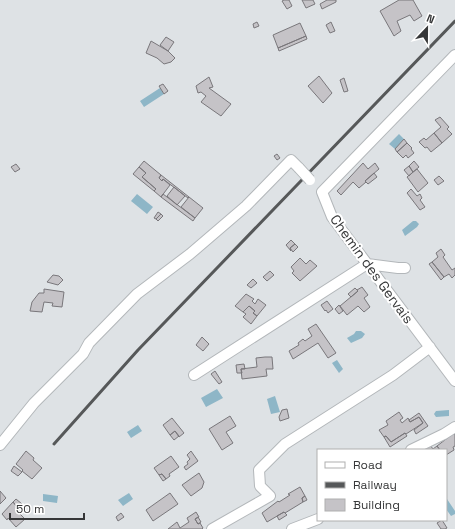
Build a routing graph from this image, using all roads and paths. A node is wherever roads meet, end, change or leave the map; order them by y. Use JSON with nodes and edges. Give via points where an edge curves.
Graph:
{"nodes":[{"id":1,"x":455,"y":55,"type":"edge"},
{"id":2,"x":322,"y":192,"type":"junction"},
{"id":3,"x":367,"y":264,"type":"junction"},
{"id":4,"x":405,"y":268,"type":"dead end"},
{"id":5,"x":430,"y":347,"type":"junction"},
{"id":6,"x":194,"y":375,"type":"dead end"},
{"id":7,"x":455,"y":381,"type":"edge"},
{"id":8,"x":455,"y":427,"type":"edge"},
{"id":9,"x":0,"y":445,"type":"edge"},
{"id":10,"x":413,"y":449,"type":"edge"},
{"id":11,"x":317,"y":519,"type":"edge"},
{"id":12,"x":212,"y":529,"type":"edge"},
{"id":13,"x":292,"y":529,"type":"edge"}],
"edges":[{"from":1,"to":2,"type":"street"},
{"from":2,"to":3,"type":"street","name":"Chemin des Gervais","via":[[332,217]]},
{"from":2,"to":9,"type":"street","bridge":true,"via":[[291,160],[246,206],[190,254],[137,294],[89,343],[83,354],[34,404]]},
{"from":3,"to":4,"type":"street"},
{"from":3,"to":5,"type":"street","name":"Chemin des Gervais"},
{"from":3,"to":6,"type":"street"},
{"from":5,"to":7,"type":"street","name":"Chemin des Gervais"},
{"from":5,"to":12,"type":"street","via":[[393,375],[285,444],[259,470],[260,486],[270,496]]},
{"from":8,"to":10,"type":"street"},
{"from":11,"to":13,"type":"street"}]}
